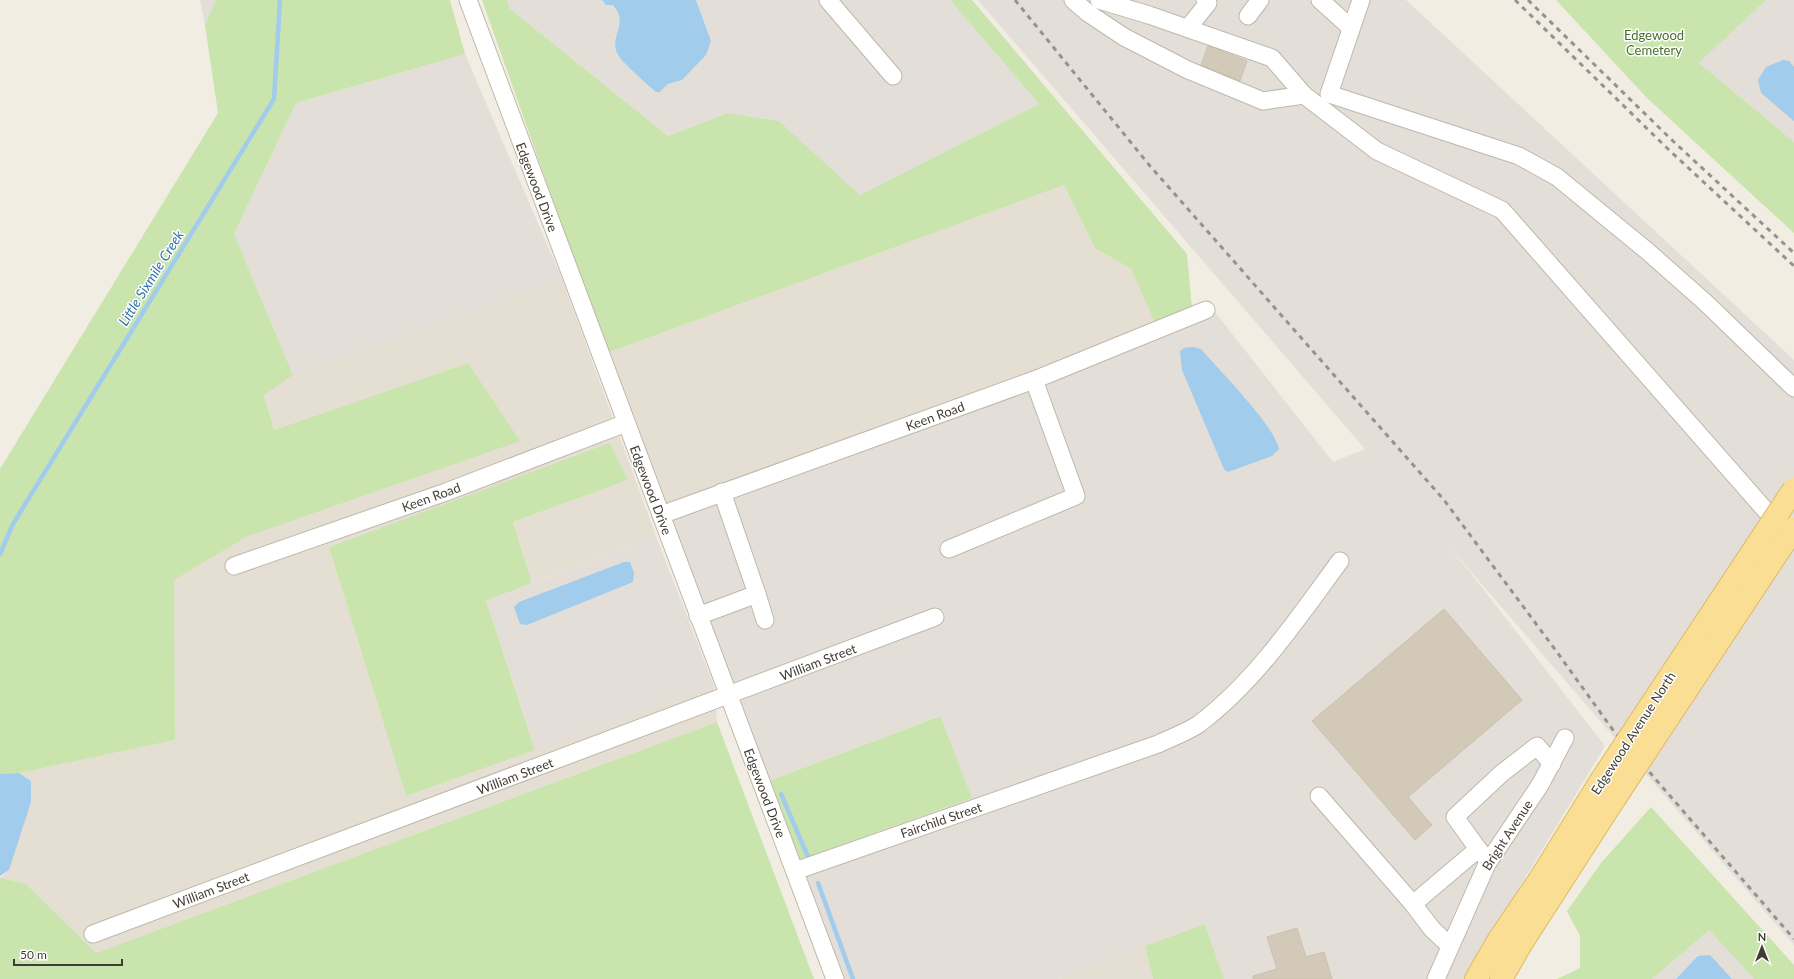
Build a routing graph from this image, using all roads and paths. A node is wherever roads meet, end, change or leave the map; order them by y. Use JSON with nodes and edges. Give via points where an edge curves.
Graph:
{"nodes":[{"id":1,"x":468,"y":0,"type":"edge"},
{"id":2,"x":828,"y":0,"type":"edge"},
{"id":3,"x":1073,"y":0,"type":"edge"},
{"id":4,"x":1099,"y":0,"type":"edge"},
{"id":5,"x":1260,"y":0,"type":"edge"},
{"id":6,"x":1320,"y":0,"type":"edge"},
{"id":7,"x":1361,"y":0,"type":"edge"},
{"id":8,"x":1208,"y":1,"type":"edge"},
{"id":9,"x":1248,"y":16,"type":"dead end"},
{"id":10,"x":1188,"y":28,"type":"junction"},
{"id":11,"x":1352,"y":28,"type":"junction"},
{"id":12,"x":893,"y":76,"type":"dead end"},
{"id":13,"x":1304,"y":94,"type":"junction"},
{"id":14,"x":1329,"y":94,"type":"junction"},
{"id":15,"x":1206,"y":310,"type":"dead end"},
{"id":16,"x":1034,"y":380,"type":"junction"},
{"id":17,"x":1794,"y":388,"type":"edge"},
{"id":18,"x":626,"y":423,"type":"junction"},
{"id":19,"x":1794,"y":489,"type":"edge"},
{"id":20,"x":722,"y":492,"type":"junction"},
{"id":21,"x":661,"y":514,"type":"junction"},
{"id":22,"x":1794,"y":528,"type":"edge"},
{"id":23,"x":1794,"y":543,"type":"edge"},
{"id":24,"x":949,"y":549,"type":"dead end"},
{"id":25,"x":1340,"y":561,"type":"dead end"},
{"id":26,"x":234,"y":566,"type":"dead end"},
{"id":27,"x":756,"y":594,"type":"junction"},
{"id":28,"x":698,"y":616,"type":"junction"},
{"id":29,"x":935,"y":617,"type":"dead end"},
{"id":30,"x":766,"y":620,"type":"dead end"},
{"id":31,"x":728,"y":696,"type":"junction"},
{"id":32,"x":1565,"y":738,"type":"dead end"},
{"id":33,"x":1552,"y":764,"type":"junction"},
{"id":34,"x":1319,"y":796,"type":"dead end"},
{"id":35,"x":1483,"y":855,"type":"junction"},
{"id":36,"x":795,"y":871,"type":"junction"},
{"id":37,"x":1413,"y":904,"type":"junction"},
{"id":38,"x":93,"y":934,"type":"dead end"},
{"id":39,"x":1450,"y":946,"type":"junction"},
{"id":40,"x":835,"y":979,"type":"edge"},
{"id":41,"x":1436,"y":979,"type":"edge"},
{"id":42,"x":1476,"y":979,"type":"edge"},
{"id":43,"x":1501,"y":979,"type":"edge"}],
"edges":[{"from":1,"to":18,"type":"street","name":"Edgewood Drive"},
{"from":2,"to":12,"type":"street"},
{"from":3,"to":13,"type":"street","via":[[1124,37],[1188,70],[1263,102]]},
{"from":4,"to":10,"type":"street"},
{"from":5,"to":9,"type":"street"},
{"from":6,"to":11,"type":"street"},
{"from":7,"to":11,"type":"street"},
{"from":8,"to":10,"type":"street"},
{"from":10,"to":13,"type":"street","via":[[1272,58]]},
{"from":11,"to":14,"type":"street"},
{"from":13,"to":14,"type":"street"},
{"from":13,"to":23,"type":"street","via":[[1377,151],[1502,210]]},
{"from":14,"to":17,"type":"street","via":[[1519,156],[1557,177],[1700,299]]},
{"from":15,"to":16,"type":"street","name":"Keen Road"},
{"from":16,"to":20,"type":"street","name":"Keen Road"},
{"from":16,"to":24,"type":"street","via":[[1076,496]]},
{"from":18,"to":21,"type":"street","name":"Edgewood Drive"},
{"from":18,"to":26,"type":"street","name":"Keen Road","via":[[446,492]]},
{"from":19,"to":42,"type":"main road","name":"Edgewood Avenue North","bridge":true,"via":[[1600,782]]},
{"from":20,"to":21,"type":"street","name":"Keen Road"},
{"from":20,"to":27,"type":"street"},
{"from":21,"to":28,"type":"street","name":"Edgewood Drive"},
{"from":22,"to":43,"type":"main road","name":"Edgewood Avenue North","bridge":true,"via":[[1615,798]]},
{"from":25,"to":36,"type":"street","name":"Fairchild Street","via":[[1292,626],[1244,683],[1198,724],[1158,744]]},
{"from":27,"to":28,"type":"street"},
{"from":27,"to":30,"type":"street"},
{"from":28,"to":31,"type":"street","name":"Edgewood Drive"},
{"from":29,"to":31,"type":"street","name":"William Street"},
{"from":31,"to":36,"type":"street","name":"Edgewood Drive"},
{"from":31,"to":38,"type":"street","name":"William Street"},
{"from":32,"to":33,"type":"street","name":"Bright Avenue"},
{"from":33,"to":35,"type":"street","name":"Bright Avenue","via":[[1540,785]]},
{"from":33,"to":35,"type":"street","via":[[1537,746],[1502,773],[1455,817]]},
{"from":34,"to":37,"type":"street"},
{"from":35,"to":37,"type":"street"},
{"from":35,"to":39,"type":"street","name":"Bright Avenue"},
{"from":36,"to":40,"type":"street","name":"Edgewood Drive"},
{"from":37,"to":39,"type":"street","via":[[1432,929]]},
{"from":39,"to":41,"type":"street","name":"Bright Avenue"}]}
